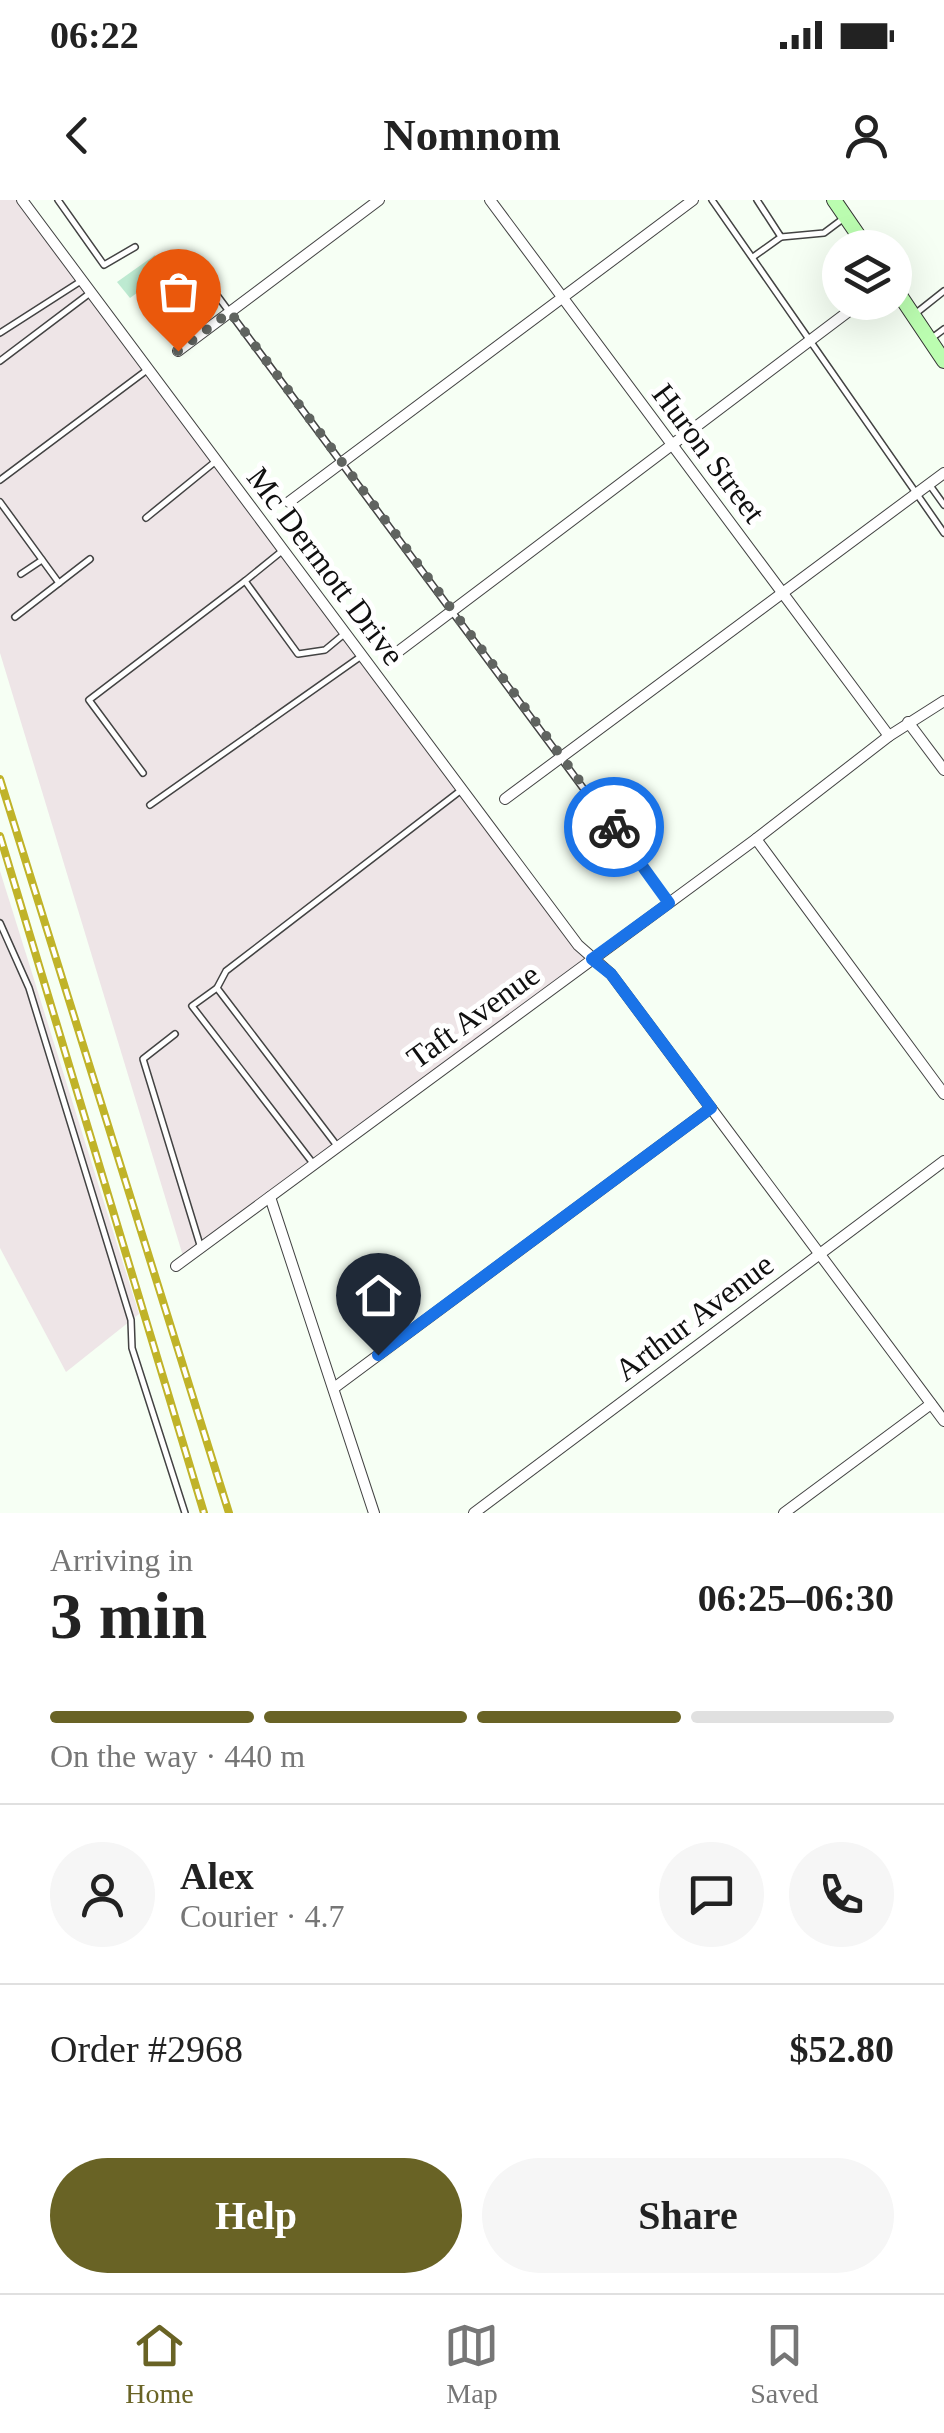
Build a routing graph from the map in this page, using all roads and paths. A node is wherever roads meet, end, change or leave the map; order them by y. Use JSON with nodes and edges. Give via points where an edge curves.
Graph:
{"nodes":[{"id":1,"x":22,"y":200,"type":"edge"},
{"id":2,"x":58,"y":200,"type":"edge"},
{"id":3,"x":379,"y":200,"type":"edge"},
{"id":4,"x":490,"y":200,"type":"edge"},
{"id":5,"x":693,"y":200,"type":"edge"},
{"id":6,"x":712,"y":200,"type":"edge"},
{"id":7,"x":757,"y":200,"type":"edge"},
{"id":8,"x":834,"y":200,"type":"edge"},
{"id":9,"x":846,"y":217,"type":"junction"},
{"id":10,"x":855,"y":230,"type":"edge"},
{"id":11,"x":781,"y":237,"type":"junction"},
{"id":12,"x":135,"y":247,"type":"dead end"},
{"id":13,"x":753,"y":257,"type":"junction"},
{"id":14,"x":196,"y":267,"type":"dead end"},
{"id":15,"x":82,"y":281,"type":"junction"},
{"id":16,"x":944,"y":291,"type":"edge"},
{"id":17,"x":90,"y":293,"type":"junction"},
{"id":18,"x":564,"y":298,"type":"junction"},
{"id":19,"x":230,"y":312,"type":"junction"},
{"id":20,"x":913,"y":315,"type":"joint"},
{"id":21,"x":838,"y":320,"type":"edge"},
{"id":22,"x":944,"y":329,"type":"edge"},
{"id":23,"x":0,"y":332,"type":"edge"},
{"id":24,"x":812,"y":340,"type":"junction"},
{"id":25,"x":930,"y":340,"type":"junction"},
{"id":26,"x":178,"y":351,"type":"dead end"},
{"id":27,"x":0,"y":361,"type":"edge"},
{"id":28,"x":944,"y":361,"type":"edge"},
{"id":29,"x":147,"y":370,"type":"junction"},
{"id":30,"x":670,"y":445,"type":"junction"},
{"id":31,"x":216,"y":462,"type":"junction"},
{"id":32,"x":343,"y":462,"type":"junction"},
{"id":33,"x":944,"y":474,"type":"edge"},
{"id":34,"x":0,"y":480,"type":"edge"},
{"id":35,"x":929,"y":484,"type":"junction"},
{"id":36,"x":916,"y":493,"type":"junction"},
{"id":37,"x":289,"y":502,"type":"dead end"},
{"id":38,"x":1,"y":504,"type":"edge"},
{"id":39,"x":944,"y":505,"type":"edge"},
{"id":40,"x":146,"y":518,"type":"dead end"},
{"id":41,"x":944,"y":533,"type":"edge"},
{"id":42,"x":283,"y":550,"type":"junction"},
{"id":43,"x":42,"y":560,"type":"junction"},
{"id":44,"x":90,"y":560,"type":"dead end"},
{"id":45,"x":21,"y":574,"type":"dead end"},
{"id":46,"x":245,"y":581,"type":"junction"},
{"id":47,"x":59,"y":583,"type":"junction"},
{"id":48,"x":782,"y":592,"type":"junction"},
{"id":49,"x":454,"y":610,"type":"junction"},
{"id":50,"x":15,"y":617,"type":"dead end"},
{"id":51,"x":346,"y":633,"type":"junction"},
{"id":52,"x":399,"y":651,"type":"dead end"},
{"id":53,"x":362,"y":655,"type":"junction"},
{"id":54,"x":944,"y":701,"type":"edge"},
{"id":55,"x":908,"y":722,"type":"junction"},
{"id":56,"x":889,"y":736,"type":"junction"},
{"id":57,"x":562,"y":756,"type":"junction"},
{"id":58,"x":944,"y":770,"type":"edge"},
{"id":59,"x":144,"y":773,"type":"dead end"},
{"id":60,"x":462,"y":789,"type":"junction"},
{"id":61,"x":505,"y":799,"type":"dead end"},
{"id":62,"x":150,"y":805,"type":"dead end"},
{"id":63,"x":756,"y":840,"type":"junction"},
{"id":64,"x":669,"y":903,"type":"junction"},
{"id":65,"x":0,"y":922,"type":"edge"},
{"id":66,"x":592,"y":959,"type":"junction"},
{"id":67,"x":217,"y":988,"type":"junction"},
{"id":68,"x":175,"y":1034,"type":"dead end"},
{"id":69,"x":944,"y":1094,"type":"edge"},
{"id":70,"x":711,"y":1108,"type":"junction"},
{"id":71,"x":338,"y":1147,"type":"junction"},
{"id":72,"x":944,"y":1161,"type":"edge"},
{"id":73,"x":314,"y":1165,"type":"junction"},
{"id":74,"x":270,"y":1197,"type":"junction"},
{"id":75,"x":201,"y":1248,"type":"junction"},
{"id":76,"x":820,"y":1254,"type":"junction"},
{"id":77,"x":176,"y":1266,"type":"dead end"},
{"id":78,"x":334,"y":1388,"type":"junction"},
{"id":79,"x":931,"y":1404,"type":"junction"},
{"id":80,"x":944,"y":1421,"type":"edge"},
{"id":81,"x":185,"y":1513,"type":"edge"},
{"id":82,"x":374,"y":1513,"type":"edge"},
{"id":83,"x":474,"y":1513,"type":"edge"},
{"id":84,"x":784,"y":1513,"type":"edge"}],
"edges":[{"from":1,"to":15,"type":"street","name":"Mc Dermott Drive"},
{"from":2,"to":12,"type":"lane","via":[[104,265]]},
{"from":3,"to":19,"type":"street"},
{"from":4,"to":18,"type":"street","name":"Huron Street"},
{"from":5,"to":18,"type":"street"},
{"from":6,"to":13,"type":"lane"},
{"from":7,"to":11,"type":"lane"},
{"from":8,"to":9,"type":"main road"},
{"from":9,"to":10,"type":"main road"},
{"from":9,"to":11,"type":"lane","via":[[824,232]]},
{"from":11,"to":13,"type":"lane"},
{"from":13,"to":24,"type":"lane"},
{"from":14,"to":19,"type":"lane"},
{"from":15,"to":17,"type":"street","name":"Mc Dermott Drive"},
{"from":15,"to":23,"type":"lane"},
{"from":16,"to":20,"type":"lane"},
{"from":17,"to":27,"type":"lane"},
{"from":17,"to":29,"type":"street","name":"Mc Dermott Drive"},
{"from":18,"to":30,"type":"street","name":"Huron Street"},
{"from":18,"to":32,"type":"street"},
{"from":19,"to":26,"type":"street"},
{"from":19,"to":32,"type":"lane"},
{"from":20,"to":25,"type":"main road"},
{"from":21,"to":24,"type":"street"},
{"from":22,"to":25,"type":"lane"},
{"from":24,"to":30,"type":"street"},
{"from":24,"to":36,"type":"lane"},
{"from":25,"to":28,"type":"main road"},
{"from":29,"to":31,"type":"street","name":"Mc Dermott Drive"},
{"from":29,"to":34,"type":"lane"},
{"from":30,"to":48,"type":"street","name":"Huron Street"},
{"from":30,"to":49,"type":"street"},
{"from":31,"to":40,"type":"lane"},
{"from":31,"to":42,"type":"street","name":"Mc Dermott Drive"},
{"from":32,"to":37,"type":"street"},
{"from":32,"to":49,"type":"lane"},
{"from":33,"to":35,"type":"street"},
{"from":35,"to":36,"type":"street"},
{"from":35,"to":39,"type":"lane"},
{"from":36,"to":41,"type":"lane"},
{"from":36,"to":48,"type":"street"},
{"from":38,"to":43,"type":"lane"},
{"from":42,"to":46,"type":"lane"},
{"from":42,"to":51,"type":"street","name":"Mc Dermott Drive"},
{"from":43,"to":45,"type":"lane"},
{"from":43,"to":47,"type":"lane"},
{"from":44,"to":47,"type":"lane"},
{"from":46,"to":51,"type":"lane","via":[[298,654],[325,650]]},
{"from":46,"to":59,"type":"lane","via":[[89,700]]},
{"from":47,"to":50,"type":"lane"},
{"from":48,"to":56,"type":"street","name":"Huron Street"},
{"from":48,"to":57,"type":"street"},
{"from":49,"to":52,"type":"street"},
{"from":49,"to":57,"type":"lane"},
{"from":51,"to":53,"type":"street","name":"Mc Dermott Drive"},
{"from":53,"to":60,"type":"street","name":"Mc Dermott Drive"},
{"from":53,"to":62,"type":"lane"},
{"from":54,"to":55,"type":"street","name":"Taft Avenue"},
{"from":55,"to":56,"type":"street","name":"Taft Avenue"},
{"from":55,"to":58,"type":"street"},
{"from":56,"to":63,"type":"street","name":"Taft Avenue"},
{"from":57,"to":61,"type":"street"},
{"from":57,"to":64,"type":"lane"},
{"from":60,"to":66,"type":"street","name":"Mc Dermott Drive"},
{"from":60,"to":67,"type":"lane","via":[[226,971]]},
{"from":63,"to":64,"type":"street","name":"Taft Avenue"},
{"from":63,"to":69,"type":"street"},
{"from":64,"to":66,"type":"street","name":"Taft Avenue"},
{"from":65,"to":81,"type":"lane","via":[[29,988]]},
{"from":66,"to":70,"type":"street","name":"Mc Dermott Drive","via":[[611,974]]},
{"from":66,"to":71,"type":"street","name":"Taft Avenue"},
{"from":67,"to":71,"type":"lane"},
{"from":67,"to":73,"type":"lane","via":[[192,1006]]},
{"from":68,"to":75,"type":"lane","via":[[143,1059]]},
{"from":70,"to":76,"type":"street","name":"Mc Dermott Drive"},
{"from":70,"to":78,"type":"street"},
{"from":71,"to":73,"type":"street","name":"Taft Avenue"},
{"from":72,"to":76,"type":"street","name":"Arthur Avenue"},
{"from":73,"to":74,"type":"street","name":"Taft Avenue"},
{"from":74,"to":75,"type":"street","name":"Taft Avenue"},
{"from":74,"to":78,"type":"street"},
{"from":75,"to":77,"type":"street","name":"Taft Avenue"},
{"from":76,"to":79,"type":"street","name":"Mc Dermott Drive"},
{"from":76,"to":83,"type":"street","name":"Arthur Avenue"},
{"from":78,"to":82,"type":"street"},
{"from":79,"to":80,"type":"street","name":"Mc Dermott Drive"},
{"from":79,"to":84,"type":"street"}]}
